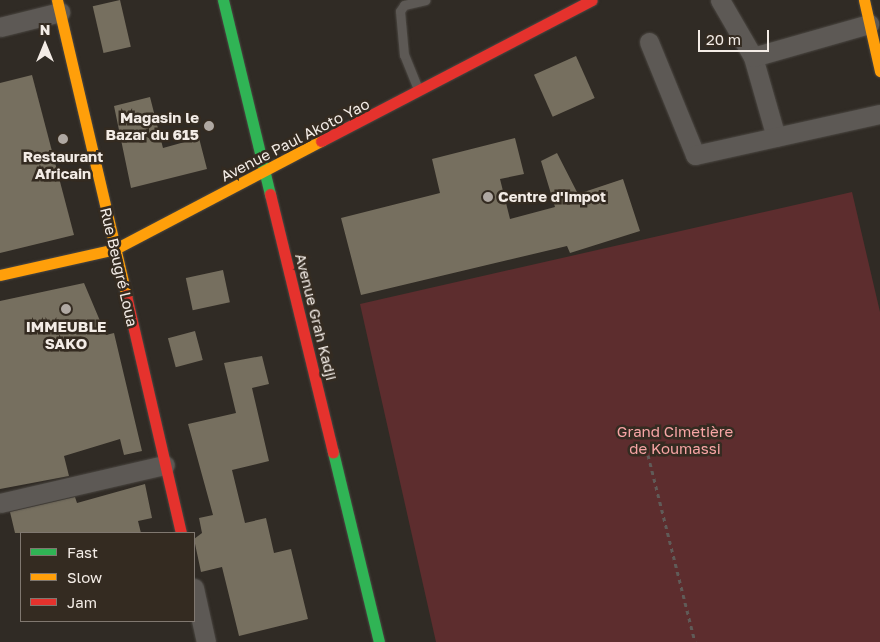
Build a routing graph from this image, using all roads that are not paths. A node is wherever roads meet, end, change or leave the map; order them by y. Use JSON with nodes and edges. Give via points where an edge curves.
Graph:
{"nodes":[{"id":1,"x":223,"y":0,"type":"edge"},
{"id":2,"x":425,"y":0,"type":"edge"},
{"id":3,"x":592,"y":0,"type":"edge"},
{"id":4,"x":720,"y":0,"type":"edge"},
{"id":5,"x":864,"y":0,"type":"edge"},
{"id":6,"x":58,"y":6,"type":"edge"},
{"id":7,"x":869,"y":24,"type":"junction"},
{"id":8,"x":0,"y":27,"type":"edge"},
{"id":9,"x":649,"y":42,"type":"dead end"},
{"id":10,"x":753,"y":57,"type":"junction"},
{"id":11,"x":880,"y":71,"type":"edge"},
{"id":12,"x":420,"y":92,"type":"junction"},
{"id":13,"x":880,"y":114,"type":"edge"},
{"id":14,"x":776,"y":137,"type":"junction"},
{"id":15,"x":265,"y":173,"type":"junction"},
{"id":16,"x":115,"y":249,"type":"junction"},
{"id":17,"x":0,"y":275,"type":"edge"},
{"id":18,"x":165,"y":465,"type":"junction"},
{"id":19,"x":0,"y":503,"type":"edge"},
{"id":20,"x":181,"y":532,"type":"edge"},
{"id":21,"x":195,"y":592,"type":"edge"},
{"id":22,"x":206,"y":642,"type":"edge"},
{"id":23,"x":379,"y":642,"type":"edge"}],
"edges":[{"from":1,"to":15,"type":"street","name":"Avenue Grah Kadji"},
{"from":2,"to":12,"type":"lane","via":[[404,5],[400,12],[404,55]]},
{"from":3,"to":12,"type":"street","name":"Avenue Paul Akoto Yao"},
{"from":4,"to":10,"type":"street"},
{"from":5,"to":7,"type":"street"},
{"from":6,"to":8,"type":"street"},
{"from":6,"to":16,"type":"street","name":"Rue Beugré Loua"},
{"from":7,"to":10,"type":"street"},
{"from":7,"to":11,"type":"street"},
{"from":9,"to":14,"type":"street","via":[[695,155]]},
{"from":10,"to":14,"type":"street"},
{"from":12,"to":15,"type":"street","name":"Avenue Paul Akoto Yao"},
{"from":13,"to":14,"type":"street"},
{"from":15,"to":16,"type":"street","name":"Avenue Paul Akoto Yao"},
{"from":15,"to":23,"type":"street","name":"Avenue Grah Kadji"},
{"from":16,"to":17,"type":"street","name":"Avenue Paul Akoto Yao"},
{"from":16,"to":18,"type":"street","name":"Rue Beugré Loua"},
{"from":18,"to":19,"type":"street"},
{"from":18,"to":20,"type":"street","name":"Rue Beugré Loua"},
{"from":21,"to":22,"type":"street"}]}
